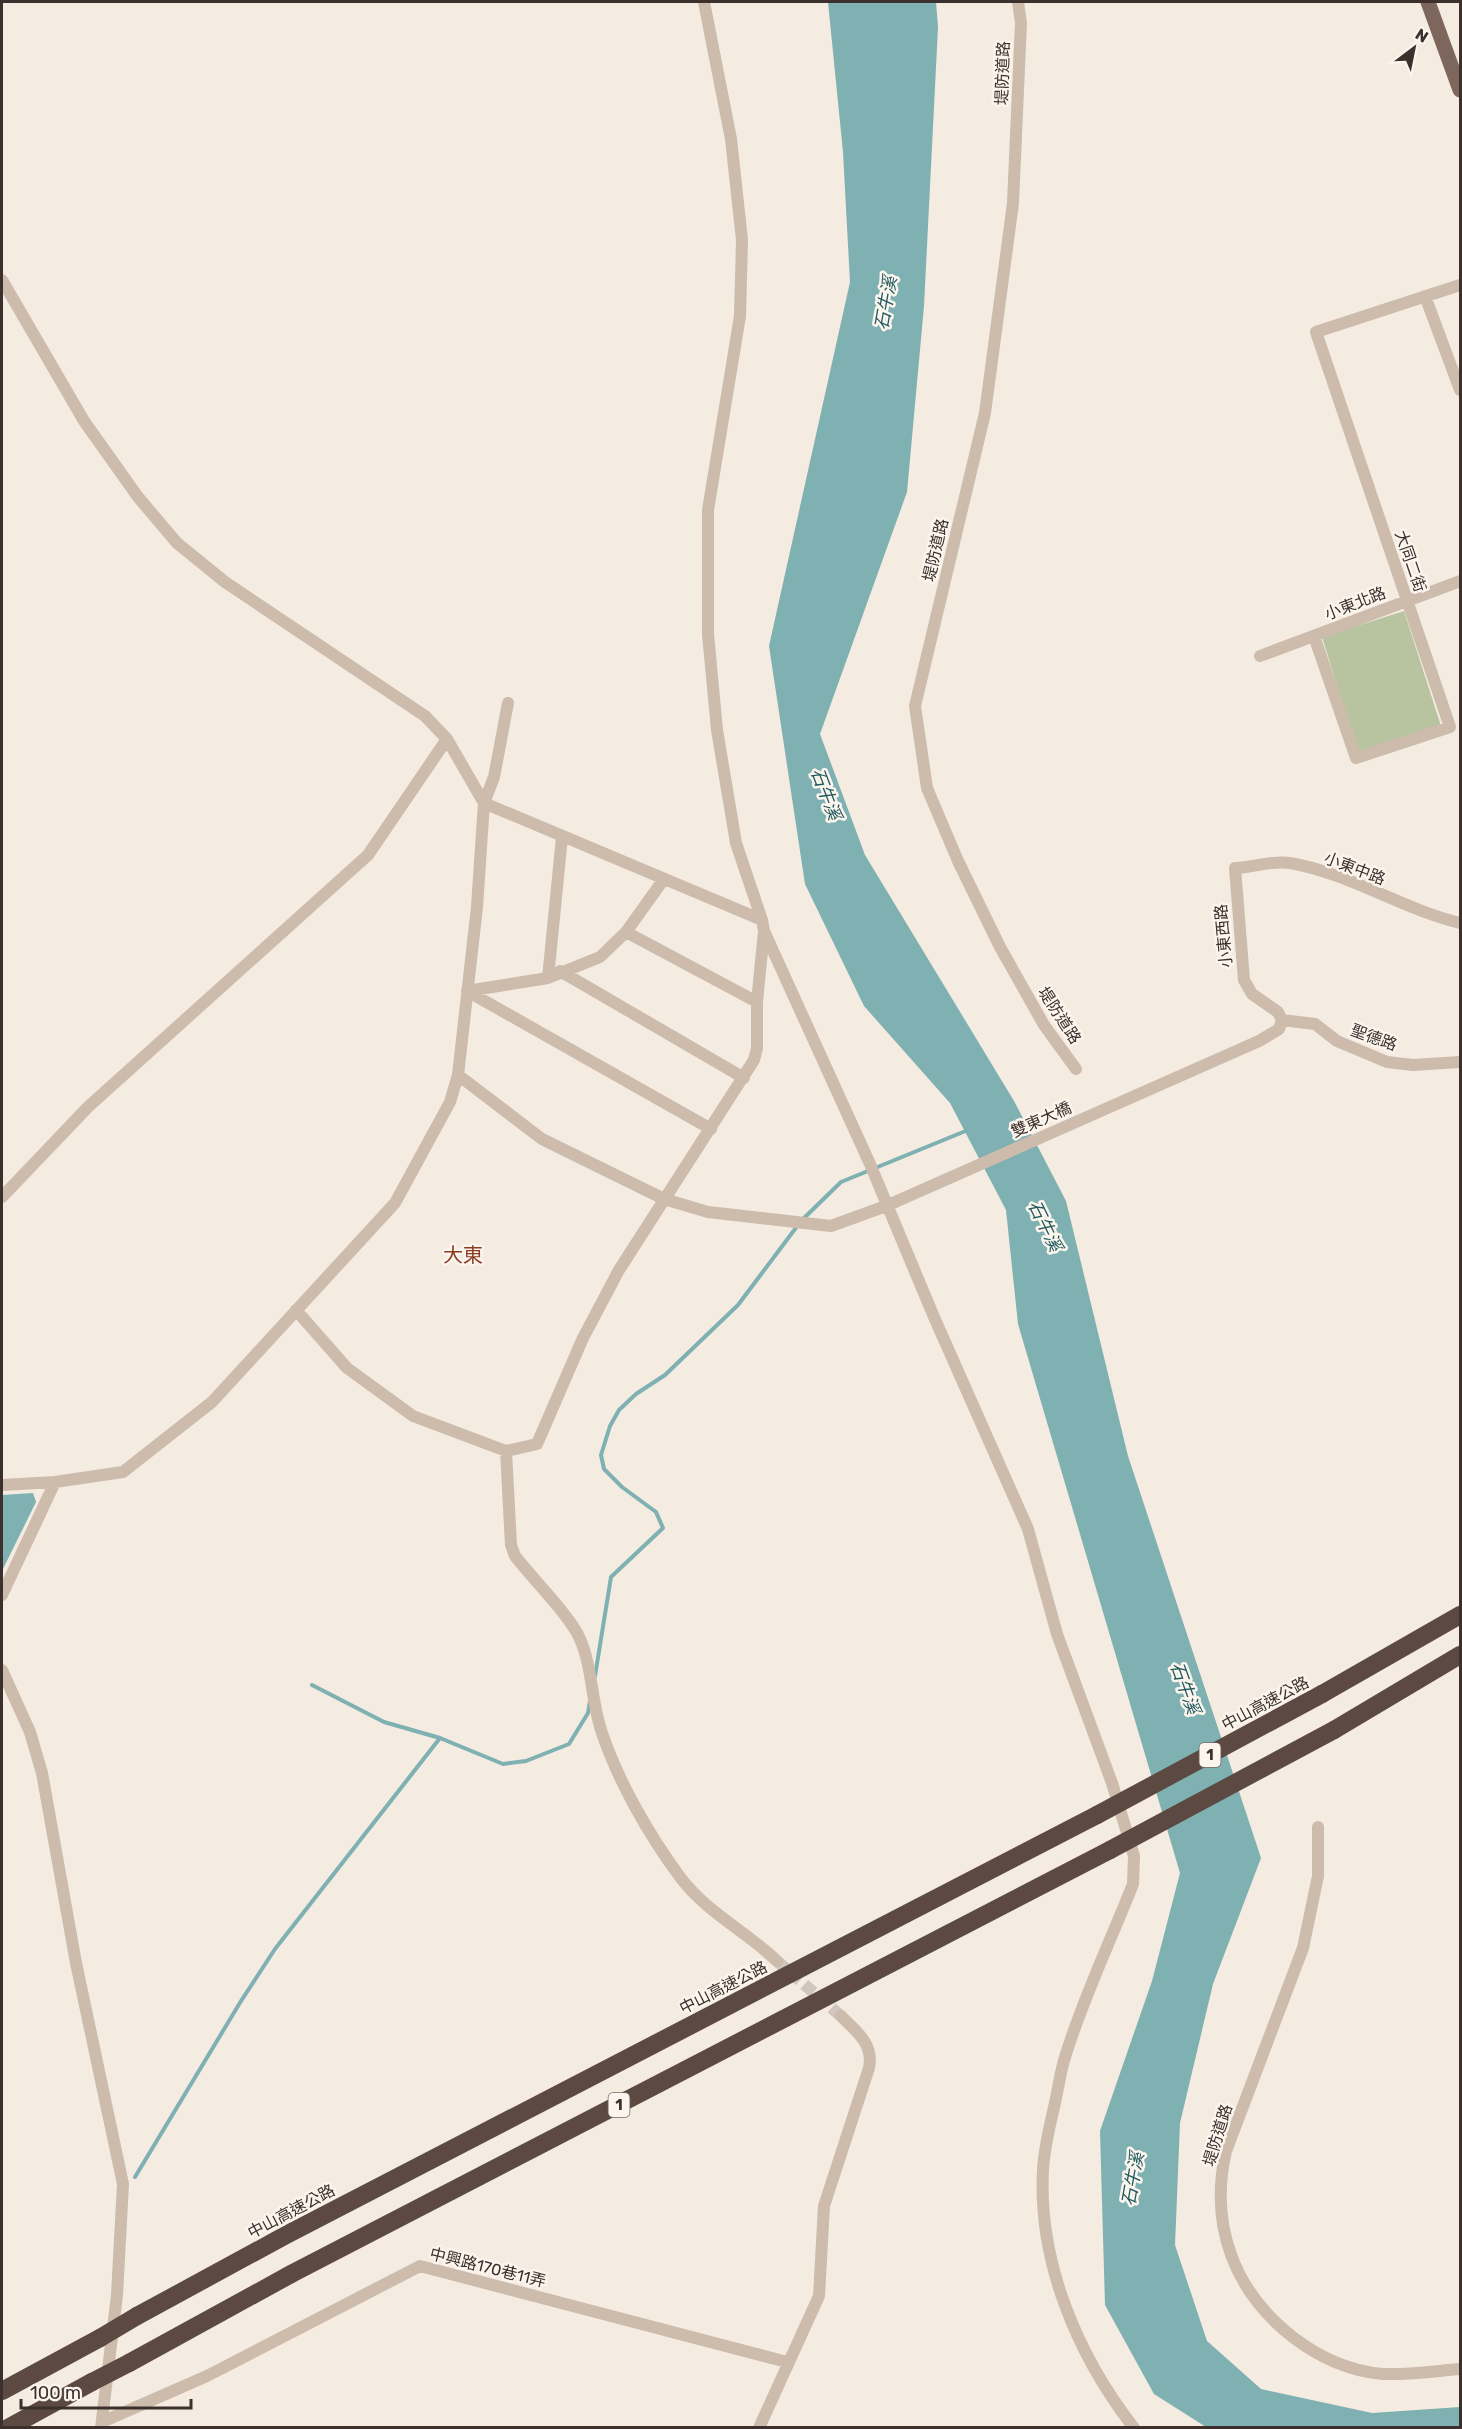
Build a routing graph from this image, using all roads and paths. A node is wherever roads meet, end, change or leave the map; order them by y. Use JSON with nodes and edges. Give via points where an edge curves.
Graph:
{"nodes":[{"id":1,"x":704,"y":2,"type":"edge"},
{"id":2,"x":1018,"y":2,"type":"edge"},
{"id":3,"x":1428,"y":2,"type":"edge"},
{"id":4,"x":1461,"y":90,"type":"edge"},
{"id":5,"x":2,"y":280,"type":"edge"},
{"id":6,"x":1461,"y":285,"type":"edge"},
{"id":7,"x":1425,"y":296,"type":"junction"},
{"id":8,"x":1461,"y":390,"type":"edge"},
{"id":9,"x":1461,"y":581,"type":"edge"},
{"id":10,"x":1407,"y":601,"type":"junction"},
{"id":11,"x":1314,"y":636,"type":"junction"},
{"id":12,"x":1260,"y":656,"type":"dead end"},
{"id":13,"x":508,"y":703,"type":"dead end"},
{"id":14,"x":447,"y":739,"type":"junction"},
{"id":15,"x":484,"y":803,"type":"junction"},
{"id":16,"x":562,"y":837,"type":"junction"},
{"id":17,"x":1235,"y":868,"type":"joint"},
{"id":18,"x":664,"y":879,"type":"junction"},
{"id":19,"x":1461,"y":922,"type":"edge"},
{"id":20,"x":763,"y":925,"type":"junction"},
{"id":21,"x":626,"y":932,"type":"junction"},
{"id":22,"x":560,"y":971,"type":"junction"},
{"id":23,"x":548,"y":978,"type":"junction"},
{"id":24,"x":467,"y":991,"type":"junction"},
{"id":25,"x":757,"y":1002,"type":"junction"},
{"id":26,"x":1282,"y":1020,"type":"junction"},
{"id":27,"x":1461,"y":1062,"type":"edge"},
{"id":28,"x":1076,"y":1069,"type":"dead end"},
{"id":29,"x":458,"y":1075,"type":"junction"},
{"id":30,"x":744,"y":1078,"type":"junction"},
{"id":31,"x":711,"y":1129,"type":"junction"},
{"id":32,"x":2,"y":1197,"type":"edge"},
{"id":33,"x":664,"y":1199,"type":"junction"},
{"id":34,"x":886,"y":1206,"type":"junction"},
{"id":35,"x":296,"y":1310,"type":"junction"},
{"id":36,"x":506,"y":1451,"type":"junction"},
{"id":37,"x":55,"y":1482,"type":"junction"},
{"id":38,"x":2,"y":1485,"type":"edge"},
{"id":39,"x":2,"y":1595,"type":"edge"},
{"id":40,"x":1461,"y":1615,"type":"edge"},
{"id":41,"x":1461,"y":1655,"type":"edge"},
{"id":42,"x":2,"y":1670,"type":"edge"},
{"id":43,"x":1318,"y":1827,"type":"dead end"},
{"id":44,"x":777,"y":1961,"type":"tunnel mouth"},
{"id":45,"x":841,"y":2016,"type":"tunnel mouth"},
{"id":46,"x":787,"y":2362,"type":"junction"},
{"id":47,"x":1461,"y":2369,"type":"edge"},
{"id":48,"x":2,"y":2391,"type":"edge"},
{"id":49,"x":101,"y":2425,"type":"edge"},
{"id":50,"x":8,"y":2427,"type":"edge"},
{"id":51,"x":759,"y":2427,"type":"edge"},
{"id":52,"x":1134,"y":2427,"type":"edge"}],
"edges":[{"from":1,"to":20,"type":"street","via":[[731,139],[742,240],[740,316],[708,510],[708,634],[717,730],[736,843]]},
{"from":2,"to":28,"type":"street","name":"堤防道路","via":[[1021,22],[1013,203],[985,413],[915,706],[927,788],[958,861],[1044,1025]]},
{"from":3,"to":4,"type":"main road"},
{"from":5,"to":14,"type":"street","via":[[84,421],[177,543],[225,582],[403,700]]},
{"from":6,"to":7,"type":"street","name":"大同二街"},
{"from":7,"to":8,"type":"street"},
{"from":7,"to":10,"type":"street","name":"大同二街","via":[[1316,332]]},
{"from":9,"to":10,"type":"street","name":"小東北路"},
{"from":10,"to":11,"type":"street","name":"小東北路"},
{"from":10,"to":11,"type":"street","name":"大同二街","via":[[1450,727],[1356,758]]},
{"from":11,"to":12,"type":"street","name":"小東北路"},
{"from":13,"to":15,"type":"street","via":[[494,777]]},
{"from":14,"to":15,"type":"street"},
{"from":14,"to":32,"type":"street","via":[[368,855],[88,1107]]},
{"from":15,"to":16,"type":"street"},
{"from":15,"to":24,"type":"street"},
{"from":16,"to":18,"type":"street"},
{"from":16,"to":23,"type":"street"},
{"from":17,"to":19,"type":"street","name":"小東中路","via":[[1289,863],[1351,881],[1438,917]]},
{"from":17,"to":26,"type":"street","name":"小東西路","via":[[1244,980],[1252,994],[1278,1012]]},
{"from":18,"to":20,"type":"street"},
{"from":18,"to":21,"type":"street"},
{"from":20,"to":25,"type":"street"},
{"from":20,"to":34,"type":"street"},
{"from":21,"to":22,"type":"street","via":[[600,957]]},
{"from":21,"to":25,"type":"street"},
{"from":22,"to":23,"type":"street"},
{"from":22,"to":30,"type":"street"},
{"from":23,"to":24,"type":"street"},
{"from":24,"to":29,"type":"street"},
{"from":24,"to":31,"type":"street"},
{"from":25,"to":30,"type":"street","via":[[757,1048]]},
{"from":26,"to":27,"type":"street","name":"聖德路","via":[[1314,1024],[1337,1041],[1387,1062]]},
{"from":26,"to":34,"type":"street","name":"雙東大橋","via":[[1272,1035]]},
{"from":29,"to":33,"type":"street","name":"雙東大橋","via":[[542,1138]]},
{"from":29,"to":35,"type":"street","via":[[450,1102],[400,1195]]},
{"from":30,"to":31,"type":"street"},
{"from":31,"to":33,"type":"street"},
{"from":33,"to":34,"type":"street","name":"雙東大橋","via":[[708,1212],[831,1226]]},
{"from":33,"to":36,"type":"street","via":[[618,1270],[583,1338],[537,1444]]},
{"from":34,"to":52,"type":"street","via":[[1028,1529],[1057,1634],[1112,1783],[1134,1856],[1133,1884],[1065,2055],[1043,2169],[1050,2257],[1067,2311],[1095,2371]]},
{"from":35,"to":36,"type":"street","via":[[347,1368],[413,1416]]},
{"from":35,"to":37,"type":"street","via":[[212,1402],[123,1472]]},
{"from":36,"to":44,"type":"street","via":[[513,1551],[580,1638],[602,1733],[623,1780],[681,1878]]},
{"from":37,"to":38,"type":"street"},
{"from":37,"to":39,"type":"street"},
{"from":40,"to":48,"type":"highway","name":"中山高速公路","number":"1","bridge":true,"via":[[1098,1815],[297,2229]]},
{"from":41,"to":50,"type":"highway","number":"1","bridge":true,"via":[[1334,1730],[1110,1850],[293,2273]]},
{"from":42,"to":49,"type":"street","via":[[30,1732],[42,1773],[76,1963],[123,2184],[117,2295]]},
{"from":43,"to":47,"type":"street","name":"堤防道路","via":[[1318,1876],[1303,1948],[1222,2167],[1220,2216],[1227,2248],[1258,2305],[1281,2328],[1316,2353],[1382,2374]]},
{"from":45,"to":46,"type":"street","via":[[869,2046],[872,2057],[824,2206],[819,2296]]},
{"from":46,"to":49,"type":"street","name":"中興路170巷11弄","via":[[420,2266],[207,2376]]},
{"from":46,"to":51,"type":"street"}]}
